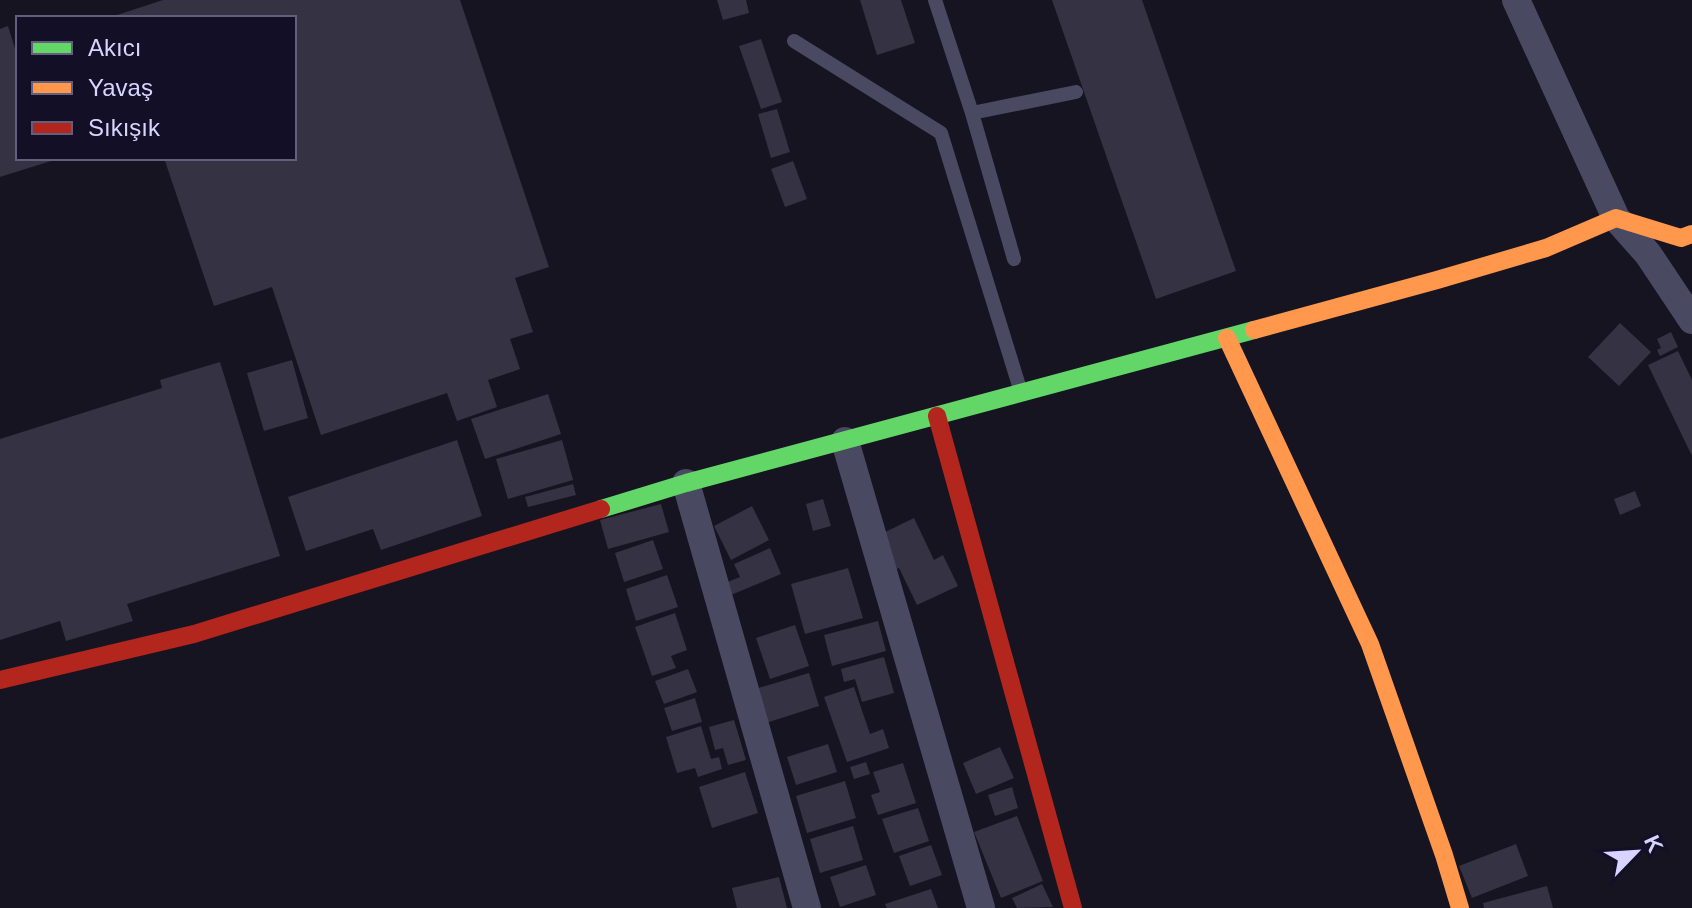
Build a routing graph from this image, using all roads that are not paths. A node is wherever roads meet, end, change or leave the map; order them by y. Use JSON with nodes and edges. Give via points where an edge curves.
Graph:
{"nodes":[{"id":1,"x":935,"y":0,"type":"edge"},
{"id":2,"x":1516,"y":0,"type":"edge"},
{"id":3,"x":794,"y":41,"type":"dead end"},
{"id":4,"x":1076,"y":92,"type":"dead end"},
{"id":5,"x":972,"y":113,"type":"junction"},
{"id":6,"x":1616,"y":218,"type":"junction"},
{"id":7,"x":1692,"y":234,"type":"edge"},
{"id":8,"x":1014,"y":259,"type":"dead end"},
{"id":9,"x":1692,"y":320,"type":"edge"},
{"id":10,"x":1227,"y":338,"type":"junction"},
{"id":11,"x":1022,"y":393,"type":"junction"},
{"id":12,"x":937,"y":416,"type":"junction"},
{"id":13,"x":845,"y":441,"type":"junction"},
{"id":14,"x":686,"y":483,"type":"junction"},
{"id":15,"x":0,"y":680,"type":"edge"},
{"id":16,"x":807,"y":908,"type":"edge"},
{"id":17,"x":981,"y":908,"type":"edge"},
{"id":18,"x":1073,"y":908,"type":"edge"},
{"id":19,"x":1460,"y":908,"type":"edge"}],
"edges":[{"from":1,"to":5,"type":"lane"},
{"from":2,"to":6,"type":"street"},
{"from":3,"to":11,"type":"lane","via":[[941,133]]},
{"from":4,"to":5,"type":"lane"},
{"from":5,"to":8,"type":"lane"},
{"from":6,"to":7,"type":"street","via":[[1681,238]]},
{"from":6,"to":9,"type":"street","via":[[1648,254]]},
{"from":6,"to":10,"type":"street","via":[[1546,248]]},
{"from":10,"to":11,"type":"street"},
{"from":10,"to":19,"type":"street","via":[[1370,644]]},
{"from":11,"to":12,"type":"street"},
{"from":12,"to":13,"type":"street"},
{"from":12,"to":18,"type":"street"},
{"from":13,"to":14,"type":"street"},
{"from":13,"to":17,"type":"street"},
{"from":14,"to":15,"type":"street","via":[[194,634]]},
{"from":14,"to":16,"type":"street"}]}
